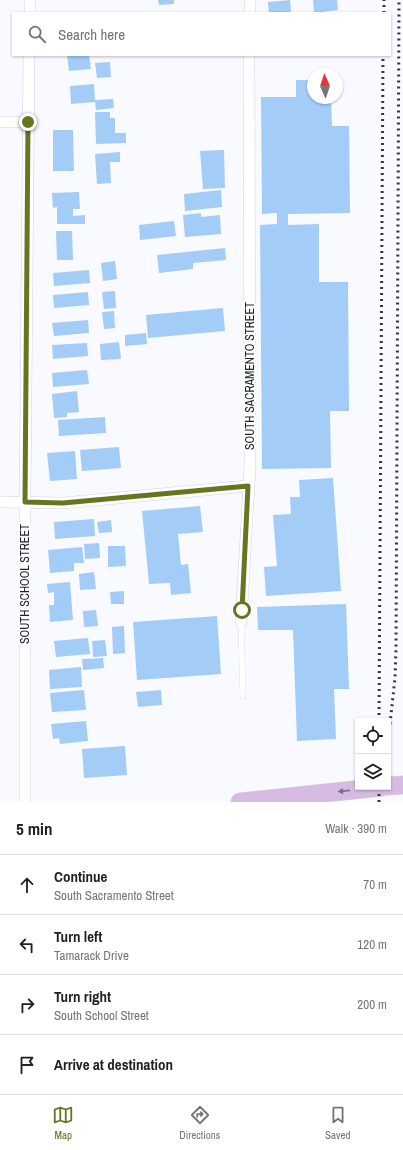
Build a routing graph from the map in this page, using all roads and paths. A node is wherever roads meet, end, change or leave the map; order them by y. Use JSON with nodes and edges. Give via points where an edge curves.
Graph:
{"nodes":[{"id":1,"x":30,"y":0,"type":"edge"},
{"id":2,"x":250,"y":0,"type":"edge"},
{"id":3,"x":30,"y":12,"type":"edge"},
{"id":4,"x":250,"y":12,"type":"edge"},
{"id":5,"x":29,"y":56,"type":"edge"},
{"id":6,"x":249,"y":56,"type":"edge"},
{"id":7,"x":0,"y":122,"type":"edge"},
{"id":8,"x":28,"y":122,"type":"junction"},
{"id":9,"x":248,"y":486,"type":"junction"},
{"id":10,"x":0,"y":502,"type":"edge"},
{"id":11,"x":25,"y":502,"type":"junction"},
{"id":12,"x":241,"y":622,"type":"joint"},
{"id":13,"x":243,"y":696,"type":"dead end"},
{"id":14,"x":403,"y":785,"type":"edge"},
{"id":15,"x":391,"y":786,"type":"edge"},
{"id":16,"x":355,"y":790,"type":"edge"},
{"id":17,"x":25,"y":802,"type":"edge"},
{"id":18,"x":240,"y":802,"type":"edge"}],
"edges":[{"from":1,"to":3,"type":"street"},
{"from":2,"to":4,"type":"street"},
{"from":5,"to":8,"type":"street","name":"SOUTH SCHOOL STREET"},
{"from":6,"to":9,"type":"street","name":"SOUTH SACRAMENTO STREET"},
{"from":7,"to":8,"type":"street"},
{"from":8,"to":11,"type":"street","name":"SOUTH SCHOOL STREET"},
{"from":9,"to":11,"type":"street","via":[[63,503]]},
{"from":9,"to":12,"type":"street","name":"SOUTH SACRAMENTO STREET"},
{"from":10,"to":11,"type":"street"},
{"from":11,"to":17,"type":"street","name":"SOUTH SCHOOL STREET"},
{"from":12,"to":13,"type":"lane","name":"SOUTH SACRAMENTO STREET"},
{"from":14,"to":15,"type":"main road"},
{"from":16,"to":18,"type":"main road","one_way":true}]}
